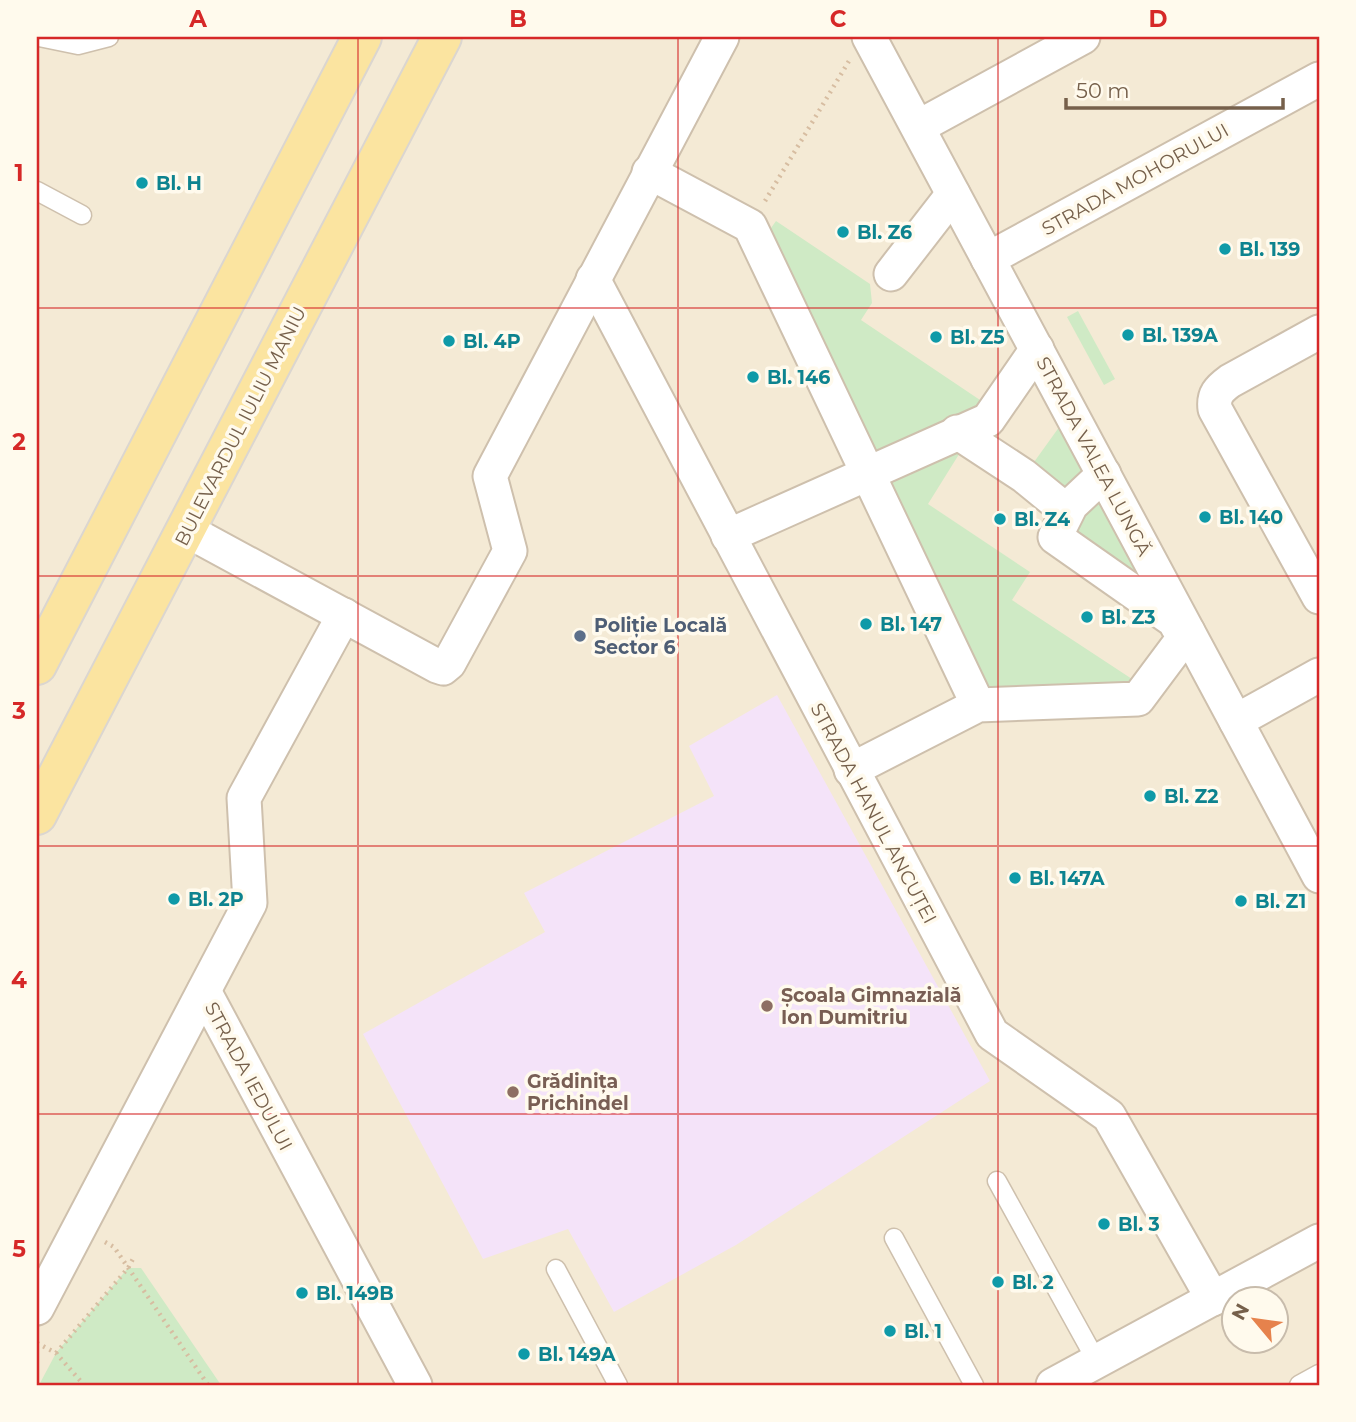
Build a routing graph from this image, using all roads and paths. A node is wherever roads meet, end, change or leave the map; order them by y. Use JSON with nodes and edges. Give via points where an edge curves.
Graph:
{"nodes":[{"id":1,"x":39,"y":37,"type":"edge"},
{"id":2,"x":109,"y":37,"type":"edge"},
{"id":3,"x":362,"y":37,"type":"edge"},
{"id":4,"x":442,"y":37,"type":"edge"},
{"id":5,"x":722,"y":37,"type":"edge"},
{"id":6,"x":1083,"y":37,"type":"edge"},
{"id":7,"x":860,"y":49,"type":"edge"},
{"id":8,"x":1319,"y":79,"type":"edge"},
{"id":9,"x":918,"y":127,"type":"junction"},
{"id":10,"x":649,"y":172,"type":"junction"},
{"id":11,"x":37,"y":191,"type":"edge"},
{"id":12,"x":953,"y":194,"type":"junction"},
{"id":13,"x":82,"y":215,"type":"dead end"},
{"id":14,"x":750,"y":226,"type":"junction"},
{"id":15,"x":988,"y":259,"type":"junction"},
{"id":16,"x":891,"y":274,"type":"dead end"},
{"id":17,"x":593,"y":279,"type":"junction"},
{"id":18,"x":1319,"y":332,"type":"edge"},
{"id":19,"x":1037,"y":349,"type":"junction"},
{"id":20,"x":957,"y":432,"type":"junction"},
{"id":21,"x":867,"y":473,"type":"junction"},
{"id":22,"x":1104,"y":474,"type":"junction"},
{"id":23,"x":1068,"y":511,"type":"junction"},
{"id":24,"x":186,"y":530,"type":"junction"},
{"id":25,"x":728,"y":536,"type":"junction"},
{"id":26,"x":1319,"y":597,"type":"edge"},
{"id":27,"x":344,"y":615,"type":"junction"},
{"id":28,"x":1182,"y":640,"type":"junction"},
{"id":29,"x":37,"y":665,"type":"edge"},
{"id":30,"x":1319,"y":675,"type":"edge"},
{"id":31,"x":978,"y":705,"type":"junction"},
{"id":32,"x":1236,"y":721,"type":"junction"},
{"id":33,"x":851,"y":770,"type":"junction"},
{"id":34,"x":37,"y":815,"type":"edge"},
{"id":35,"x":1319,"y":876,"type":"edge"},
{"id":36,"x":204,"y":991,"type":"junction"},
{"id":37,"x":997,"y":1181,"type":"dead end"},
{"id":38,"x":79,"y":1228,"type":"junction"},
{"id":39,"x":894,"y":1238,"type":"dead end"},
{"id":40,"x":1319,"y":1241,"type":"edge"},
{"id":41,"x":134,"y":1257,"type":"dead end"},
{"id":42,"x":128,"y":1268,"type":"junction"},
{"id":43,"x":556,"y":1269,"type":"dead end"},
{"id":44,"x":1213,"y":1298,"type":"junction"},
{"id":45,"x":37,"y":1308,"type":"edge"},
{"id":46,"x":37,"y":1343,"type":"edge"},
{"id":47,"x":56,"y":1353,"type":"junction"},
{"id":48,"x":1097,"y":1362,"type":"junction"},
{"id":49,"x":1319,"y":1374,"type":"edge"},
{"id":50,"x":83,"y":1385,"type":"edge"},
{"id":51,"x":208,"y":1385,"type":"edge"},
{"id":52,"x":415,"y":1385,"type":"edge"},
{"id":53,"x":618,"y":1385,"type":"edge"},
{"id":54,"x":974,"y":1385,"type":"edge"},
{"id":55,"x":1053,"y":1385,"type":"edge"},
{"id":56,"x":1299,"y":1385,"type":"edge"}],
"edges":[{"from":1,"to":2,"type":"lane","via":[[78,44]]},
{"from":3,"to":29,"type":"main road"},
{"from":4,"to":24,"type":"main road","name":"BULEVARDUL IULIU MANIU"},
{"from":5,"to":10,"type":"street"},
{"from":6,"to":9,"type":"street"},
{"from":7,"to":9,"type":"street","name":"STRADA VALEA LUNGĂ"},
{"from":7,"to":14,"type":"path"},
{"from":8,"to":15,"type":"street","name":"STRADA MOHORULUI"},
{"from":9,"to":12,"type":"street","name":"STRADA VALEA LUNGĂ"},
{"from":10,"to":14,"type":"street"},
{"from":10,"to":17,"type":"street"},
{"from":11,"to":13,"type":"lane"},
{"from":12,"to":15,"type":"street","name":"STRADA VALEA LUNGĂ"},
{"from":12,"to":16,"type":"street"},
{"from":14,"to":21,"type":"street"},
{"from":15,"to":19,"type":"street","name":"STRADA VALEA LUNGĂ"},
{"from":17,"to":25,"type":"street","name":"STRADA HANUL ANCUȚEI"},
{"from":17,"to":27,"type":"street","via":[[490,476],[510,551],[449,663],[437,666]]},
{"from":18,"to":26,"type":"street","via":[[1230,381],[1214,400]]},
{"from":19,"to":20,"type":"street","via":[[988,420]]},
{"from":19,"to":22,"type":"street","name":"STRADA VALEA LUNGĂ"},
{"from":20,"to":21,"type":"street"},
{"from":20,"to":23,"type":"street"},
{"from":21,"to":25,"type":"street"},
{"from":21,"to":31,"type":"street"},
{"from":22,"to":23,"type":"street"},
{"from":22,"to":28,"type":"street","name":"STRADA VALEA LUNGĂ"},
{"from":23,"to":28,"type":"street","via":[[1055,537],[1179,624],[1166,642]]},
{"from":24,"to":27,"type":"street"},
{"from":24,"to":34,"type":"main road","name":"BULEVARDUL IULIU MANIU"},
{"from":25,"to":33,"type":"street","name":"STRADA HANUL ANCUȚEI"},
{"from":27,"to":36,"type":"street","name":"STRADA IEDULUI","via":[[244,798],[250,903]]},
{"from":28,"to":31,"type":"street","via":[[1138,699]]},
{"from":28,"to":32,"type":"street","name":"STRADA VALEA LUNGĂ"},
{"from":30,"to":32,"type":"street"},
{"from":31,"to":33,"type":"street"},
{"from":32,"to":35,"type":"street","name":"STRADA VALEA LUNGĂ"},
{"from":33,"to":44,"type":"street","name":"STRADA HANUL ANCUȚEI","via":[[992,1034],[1109,1116]]},
{"from":36,"to":38,"type":"street"},
{"from":36,"to":52,"type":"street","name":"STRADA IEDULUI"},
{"from":37,"to":48,"type":"lane"},
{"from":38,"to":42,"type":"path","via":[[114,1247]]},
{"from":38,"to":45,"type":"street"},
{"from":39,"to":54,"type":"lane"},
{"from":40,"to":44,"type":"street"},
{"from":41,"to":42,"type":"path"},
{"from":42,"to":47,"type":"path"},
{"from":42,"to":51,"type":"path"},
{"from":43,"to":53,"type":"lane"},
{"from":44,"to":48,"type":"street"},
{"from":46,"to":47,"type":"path"},
{"from":47,"to":50,"type":"path"},
{"from":48,"to":55,"type":"street"},
{"from":49,"to":56,"type":"lane"}]}
